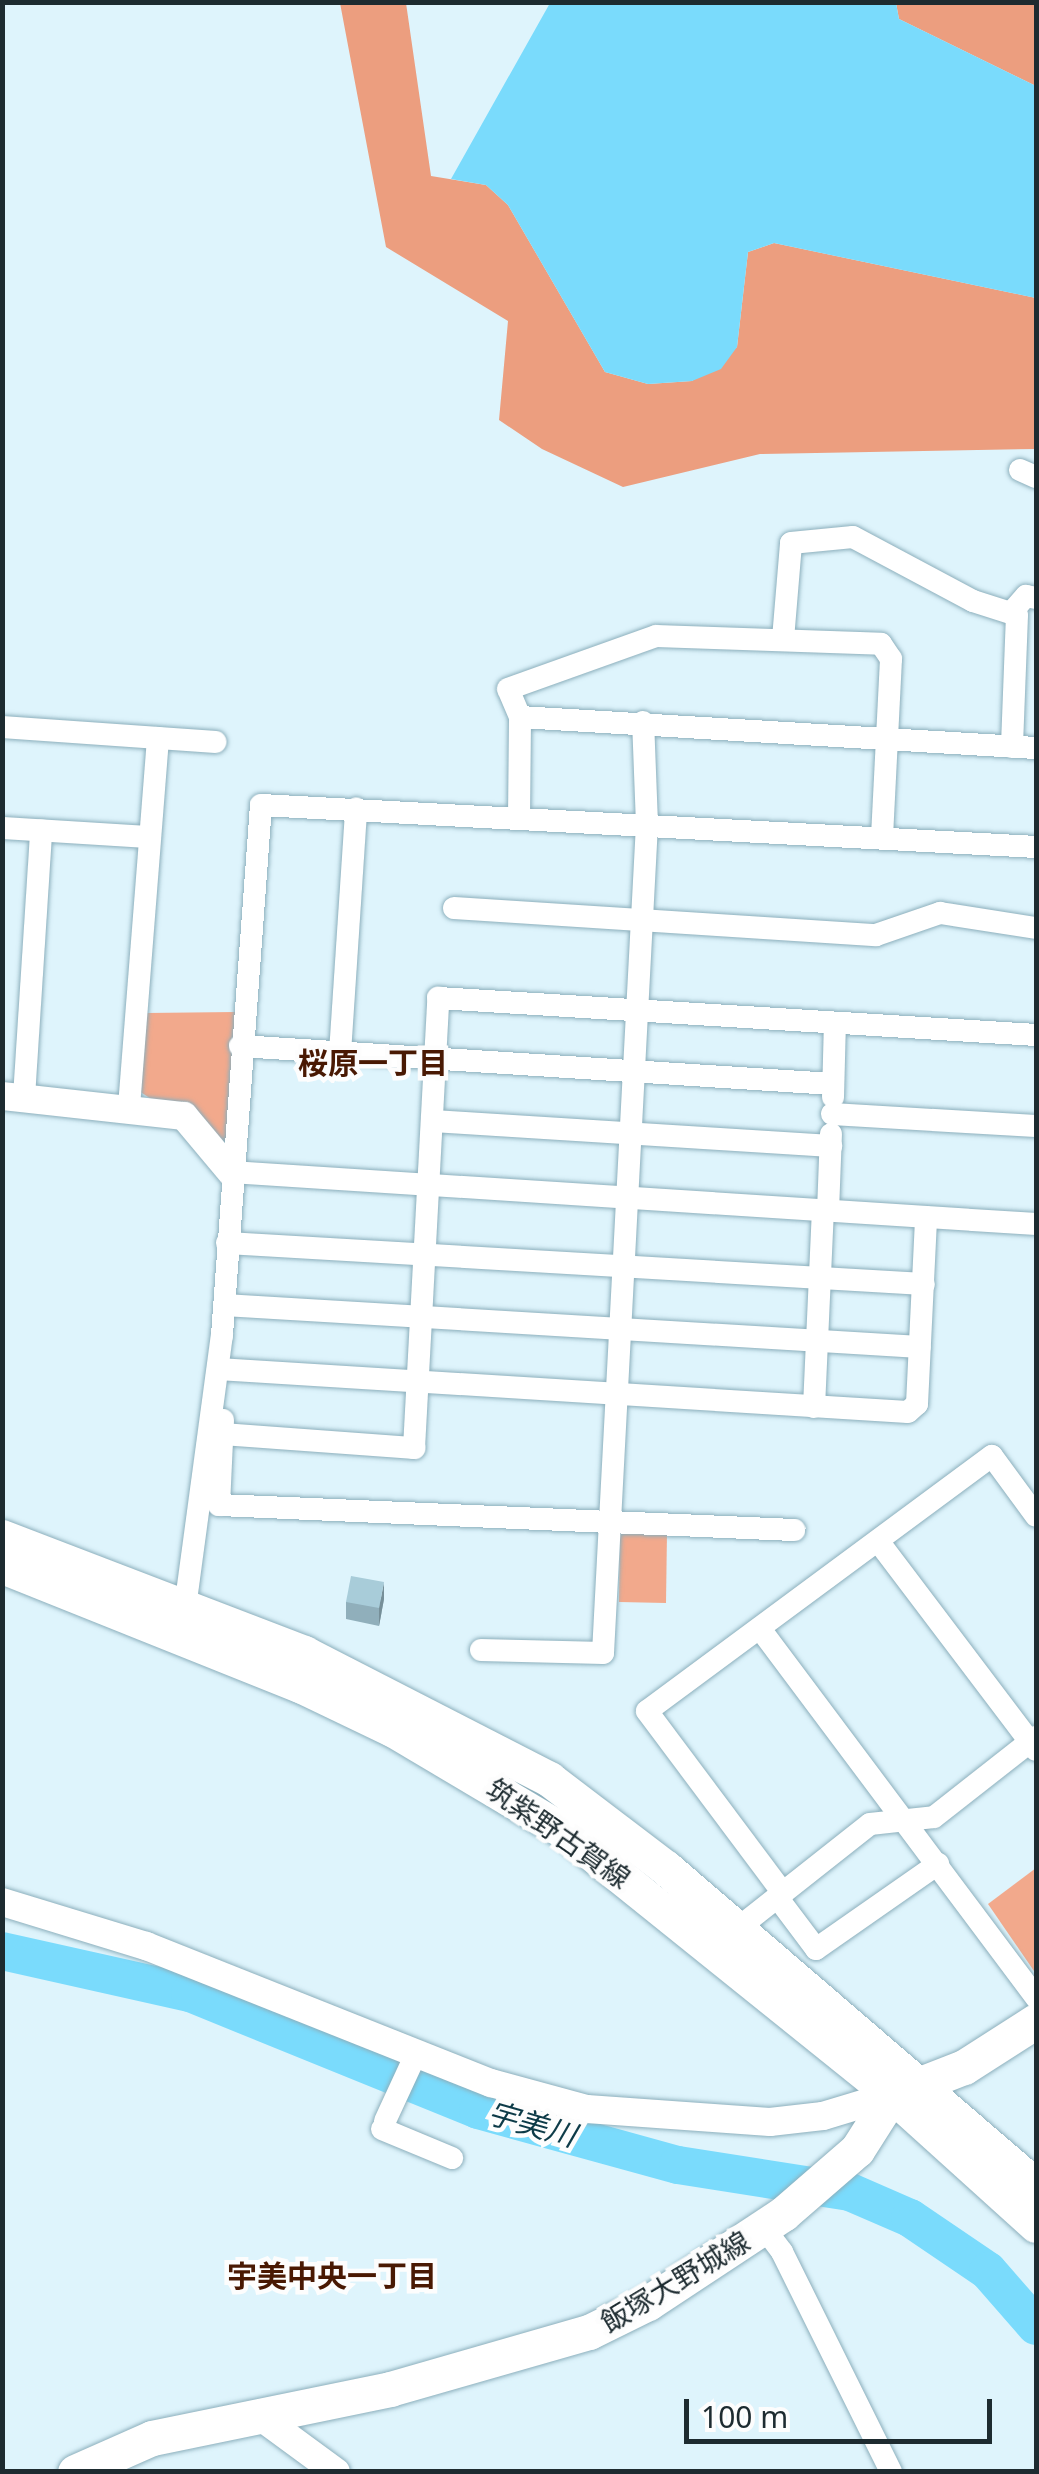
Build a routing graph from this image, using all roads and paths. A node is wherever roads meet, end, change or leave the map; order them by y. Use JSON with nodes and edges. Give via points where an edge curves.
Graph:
{"nodes":[{"id":1,"x":1036,"y":598,"type":"edge"},
{"id":2,"x":1011,"y":613,"type":"junction"},
{"id":3,"x":782,"y":639,"type":"junction"},
{"id":4,"x":520,"y":718,"type":"junction"},
{"id":5,"x":643,"y":722,"type":"junction"},
{"id":6,"x":2,"y":727,"type":"edge"},
{"id":7,"x":158,"y":738,"type":"junction"},
{"id":8,"x":215,"y":742,"type":"dead end"},
{"id":9,"x":888,"y":742,"type":"junction"},
{"id":10,"x":1012,"y":747,"type":"junction"},
{"id":11,"x":1036,"y":748,"type":"edge"},
{"id":12,"x":356,"y":809,"type":"junction"},
{"id":13,"x":519,"y":816,"type":"junction"},
{"id":14,"x":647,"y":824,"type":"junction"},
{"id":15,"x":2,"y":828,"type":"edge"},
{"id":16,"x":41,"y":830,"type":"junction"},
{"id":17,"x":149,"y":837,"type":"junction"},
{"id":18,"x":882,"y":837,"type":"junction"},
{"id":19,"x":1036,"y":847,"type":"edge"},
{"id":20,"x":454,"y":908,"type":"dead end"},
{"id":21,"x":640,"y":919,"type":"junction"},
{"id":22,"x":1036,"y":928,"type":"edge"},
{"id":23,"x":634,"y":1010,"type":"junction"},
{"id":24,"x":836,"y":1024,"type":"junction"},
{"id":25,"x":1036,"y":1035,"type":"edge"},
{"id":26,"x":240,"y":1046,"type":"junction"},
{"id":27,"x":340,"y":1053,"type":"junction"},
{"id":28,"x":436,"y":1059,"type":"junction"},
{"id":29,"x":631,"y":1072,"type":"junction"},
{"id":30,"x":833,"y":1084,"type":"junction"},
{"id":31,"x":13,"y":1097,"type":"edge"},
{"id":32,"x":129,"y":1108,"type":"junction"},
{"id":33,"x":832,"y":1114,"type":"junction"},
{"id":34,"x":432,"y":1121,"type":"junction"},
{"id":35,"x":1036,"y":1126,"type":"edge"},
{"id":36,"x":628,"y":1133,"type":"junction"},
{"id":37,"x":831,"y":1146,"type":"junction"},
{"id":38,"x":231,"y":1172,"type":"junction"},
{"id":39,"x":429,"y":1189,"type":"junction"},
{"id":40,"x":624,"y":1201,"type":"junction"},
{"id":41,"x":826,"y":1211,"type":"junction"},
{"id":42,"x":926,"y":1218,"type":"junction"},
{"id":43,"x":1036,"y":1224,"type":"edge"},
{"id":44,"x":227,"y":1243,"type":"junction"},
{"id":45,"x":425,"y":1255,"type":"junction"},
{"id":46,"x":620,"y":1267,"type":"junction"},
{"id":47,"x":819,"y":1278,"type":"junction"},
{"id":48,"x":924,"y":1284,"type":"junction"},
{"id":49,"x":224,"y":1306,"type":"junction"},
{"id":50,"x":422,"y":1317,"type":"junction"},
{"id":51,"x":616,"y":1328,"type":"junction"},
{"id":52,"x":816,"y":1340,"type":"junction"},
{"id":53,"x":920,"y":1346,"type":"junction"},
{"id":54,"x":218,"y":1369,"type":"junction"},
{"id":55,"x":418,"y":1383,"type":"junction"},
{"id":56,"x":213,"y":1396,"type":"junction"},
{"id":57,"x":612,"y":1397,"type":"junction"},
{"id":58,"x":814,"y":1407,"type":"junction"},
{"id":59,"x":223,"y":1434,"type":"junction"},
{"id":60,"x":1036,"y":1516,"type":"edge"},
{"id":61,"x":608,"y":1522,"type":"junction"},
{"id":62,"x":794,"y":1530,"type":"dead end"},
{"id":63,"x":2,"y":1537,"type":"edge"},
{"id":64,"x":878,"y":1541,"type":"junction"},
{"id":65,"x":2,"y":1566,"type":"edge"},
{"id":66,"x":184,"y":1608,"type":"junction"},
{"id":67,"x":761,"y":1630,"type":"junction"},
{"id":68,"x":482,"y":1650,"type":"dead end"},
{"id":69,"x":1034,"y":1743,"type":"edge"},
{"id":70,"x":908,"y":1823,"type":"junction"},
{"id":71,"x":938,"y":1864,"type":"junction"},
{"id":72,"x":780,"y":1894,"type":"junction"},
{"id":73,"x":2,"y":1902,"type":"edge"},
{"id":74,"x":737,"y":1928,"type":"junction"},
{"id":75,"x":1036,"y":1997,"type":"edge"},
{"id":76,"x":1036,"y":2021,"type":"edge"},
{"id":77,"x":413,"y":2060,"type":"junction"},
{"id":78,"x":903,"y":2088,"type":"junction"},
{"id":79,"x":452,"y":2158,"type":"dead end"},
{"id":80,"x":1036,"y":2184,"type":"edge"},
{"id":81,"x":773,"y":2221,"type":"junction"},
{"id":82,"x":1036,"y":2225,"type":"edge"},
{"id":83,"x":261,"y":2417,"type":"junction"},
{"id":84,"x":74,"y":2472,"type":"edge"},
{"id":85,"x":336,"y":2472,"type":"edge"},
{"id":86,"x":891,"y":2472,"type":"edge"}],
"edges":[{"from":1,"to":2,"type":"street","via":[[1026,596]]},
{"from":2,"to":3,"type":"street","via":[[972,600],[853,537],[807,542],[792,544]]},
{"from":2,"to":10,"type":"street","via":[[1017,615]]},
{"from":3,"to":4,"type":"street","via":[[656,636],[508,689]]},
{"from":3,"to":9,"type":"street","via":[[881,644],[891,659]]},
{"from":4,"to":5,"type":"street"},
{"from":4,"to":13,"type":"street"},
{"from":5,"to":9,"type":"street"},
{"from":5,"to":14,"type":"street"},
{"from":6,"to":7,"type":"street"},
{"from":7,"to":8,"type":"street"},
{"from":7,"to":17,"type":"street"},
{"from":9,"to":10,"type":"street"},
{"from":9,"to":18,"type":"street"},
{"from":10,"to":11,"type":"street"},
{"from":12,"to":13,"type":"street"},
{"from":12,"to":26,"type":"street","via":[[261,805]]},
{"from":12,"to":27,"type":"street"},
{"from":13,"to":14,"type":"street"},
{"from":14,"to":18,"type":"street"},
{"from":14,"to":21,"type":"street"},
{"from":15,"to":16,"type":"street"},
{"from":16,"to":17,"type":"street"},
{"from":16,"to":31,"type":"street"},
{"from":17,"to":32,"type":"street"},
{"from":18,"to":19,"type":"street"},
{"from":20,"to":21,"type":"street"},
{"from":21,"to":22,"type":"street","via":[[876,935],[940,913]]},
{"from":21,"to":23,"type":"street"},
{"from":23,"to":24,"type":"street"},
{"from":23,"to":28,"type":"street","via":[[438,998]]},
{"from":23,"to":29,"type":"street"},
{"from":24,"to":25,"type":"street"},
{"from":24,"to":30,"type":"street"},
{"from":26,"to":27,"type":"street"},
{"from":26,"to":38,"type":"street"},
{"from":27,"to":28,"type":"street"},
{"from":28,"to":29,"type":"street"},
{"from":28,"to":34,"type":"street"},
{"from":29,"to":30,"type":"street"},
{"from":29,"to":36,"type":"street"},
{"from":30,"to":33,"type":"street"},
{"from":31,"to":32,"type":"street"},
{"from":32,"to":38,"type":"street","via":[[184,1116]]},
{"from":33,"to":35,"type":"street"},
{"from":33,"to":37,"type":"street"},
{"from":34,"to":36,"type":"street"},
{"from":34,"to":39,"type":"street"},
{"from":36,"to":37,"type":"street"},
{"from":36,"to":40,"type":"street"},
{"from":37,"to":41,"type":"street"},
{"from":38,"to":39,"type":"street"},
{"from":38,"to":44,"type":"street"},
{"from":39,"to":40,"type":"street"},
{"from":39,"to":45,"type":"street"},
{"from":40,"to":41,"type":"street"},
{"from":40,"to":46,"type":"street"},
{"from":41,"to":42,"type":"street"},
{"from":41,"to":47,"type":"street"},
{"from":42,"to":43,"type":"street"},
{"from":42,"to":48,"type":"street"},
{"from":44,"to":45,"type":"street"},
{"from":44,"to":49,"type":"street"},
{"from":45,"to":46,"type":"street"},
{"from":45,"to":50,"type":"street"},
{"from":46,"to":47,"type":"street"},
{"from":46,"to":51,"type":"street"},
{"from":47,"to":48,"type":"street"},
{"from":47,"to":52,"type":"street"},
{"from":48,"to":53,"type":"street"},
{"from":49,"to":50,"type":"street"},
{"from":49,"to":54,"type":"street"},
{"from":50,"to":51,"type":"street"},
{"from":50,"to":55,"type":"street"},
{"from":51,"to":52,"type":"street"},
{"from":51,"to":57,"type":"street"},
{"from":52,"to":53,"type":"street"},
{"from":52,"to":58,"type":"street"},
{"from":53,"to":58,"type":"street","via":[[918,1404],[908,1412]]},
{"from":54,"to":55,"type":"street"},
{"from":54,"to":56,"type":"street"},
{"from":55,"to":57,"type":"street"},
{"from":55,"to":59,"type":"street","via":[[414,1448]]},
{"from":56,"to":59,"type":"street","via":[[222,1399]]},
{"from":56,"to":66,"type":"street"},
{"from":57,"to":58,"type":"street"},
{"from":57,"to":61,"type":"street"},
{"from":59,"to":61,"type":"street","via":[[219,1505]]},
{"from":60,"to":64,"type":"street","via":[[992,1456]]},
{"from":61,"to":62,"type":"street"},
{"from":61,"to":68,"type":"street","via":[[603,1653]]},
{"from":63,"to":66,"type":"main road","name":"筑紫野古賀線"},
{"from":64,"to":67,"type":"street"},
{"from":64,"to":69,"type":"street"},
{"from":65,"to":78,"type":"main road","name":"筑紫野古賀線","via":[[300,1685],[480,1778],[618,1871]]},
{"from":66,"to":74,"type":"main road","name":"筑紫野古賀線","via":[[304,1653],[552,1773]]},
{"from":67,"to":70,"type":"street"},
{"from":67,"to":72,"type":"street","via":[[647,1712]]},
{"from":69,"to":70,"type":"street","via":[[934,1817]]},
{"from":70,"to":71,"type":"street"},
{"from":70,"to":72,"type":"street","via":[[870,1824]]},
{"from":71,"to":72,"type":"street","via":[[816,1949]]},
{"from":71,"to":75,"type":"street"},
{"from":72,"to":74,"type":"street"},
{"from":73,"to":77,"type":"street","via":[[146,1946]]},
{"from":74,"to":78,"type":"main road","name":"筑紫野古賀線"},
{"from":76,"to":78,"type":"main road","via":[[964,2067]]},
{"from":77,"to":78,"type":"street","via":[[568,2104],[669,2120],[823,2116]]},
{"from":77,"to":79,"type":"street","via":[[383,2125]]},
{"from":78,"to":80,"type":"main road","name":"筑紫野古賀線"},
{"from":78,"to":81,"type":"main road","name":"飯塚大野城線","via":[[857,2150]]},
{"from":78,"to":82,"type":"main road","name":"筑紫野古賀線"},
{"from":81,"to":83,"type":"main road","name":"飯塚大野城線","via":[[589,2332]]},
{"from":81,"to":86,"type":"street","via":[[782,2252]]},
{"from":83,"to":84,"type":"main road","name":"飯塚大野城線","via":[[152,2438]]},
{"from":83,"to":85,"type":"street"}]}
